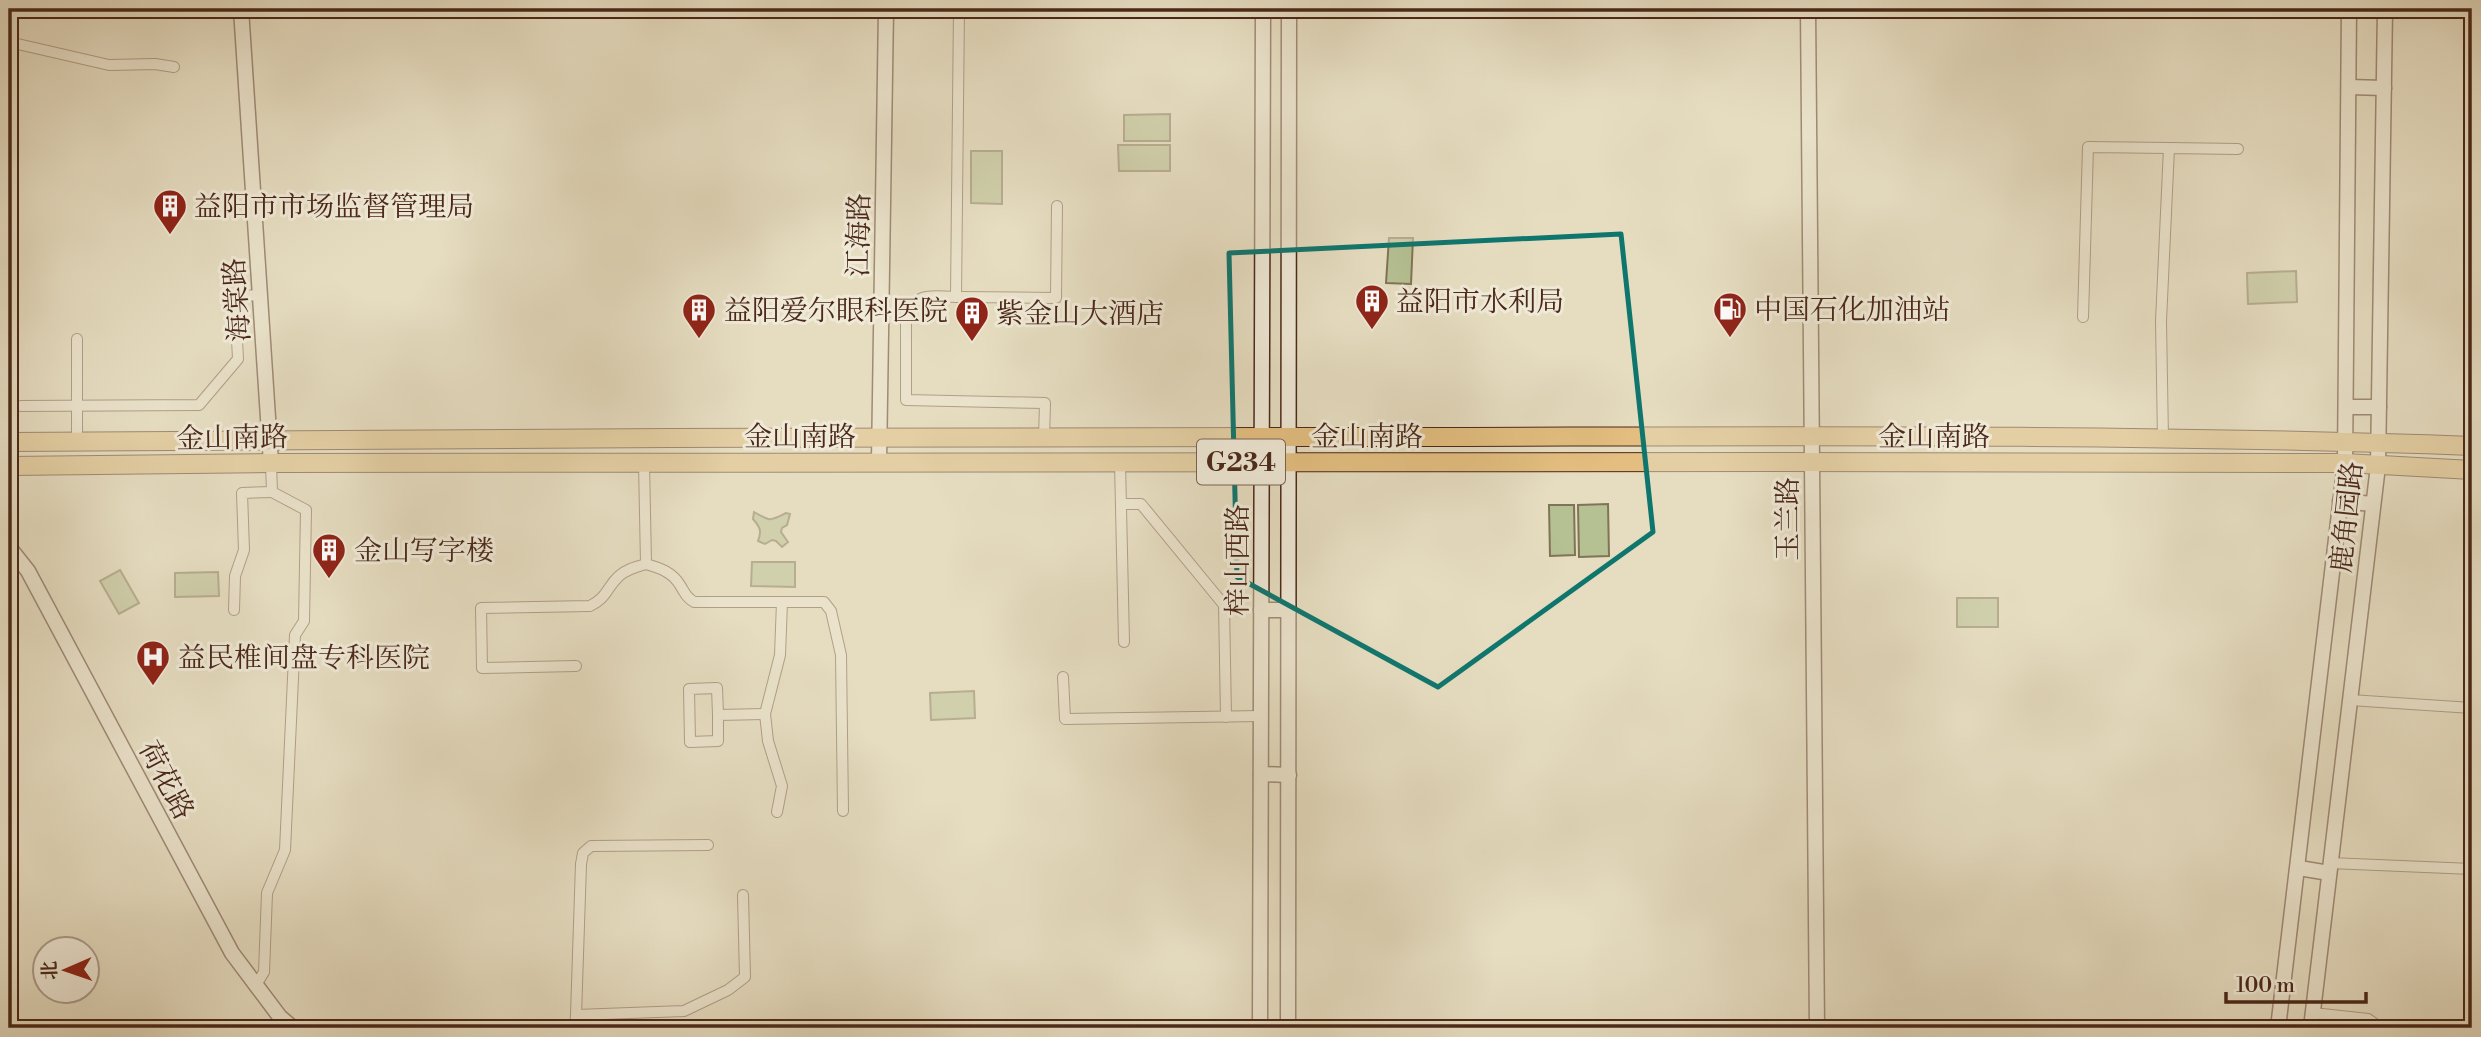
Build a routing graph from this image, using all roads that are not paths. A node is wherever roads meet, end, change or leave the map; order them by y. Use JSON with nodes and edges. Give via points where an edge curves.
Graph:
{"nodes":[{"id":1,"x":241,"y":9,"type":"edge"},
{"id":2,"x":886,"y":9,"type":"edge"},
{"id":3,"x":959,"y":9,"type":"edge"},
{"id":4,"x":1263,"y":9,"type":"edge"},
{"id":5,"x":1289,"y":9,"type":"edge"},
{"id":6,"x":1808,"y":9,"type":"edge"},
{"id":7,"x":2350,"y":9,"type":"edge"},
{"id":8,"x":2385,"y":9,"type":"edge"},
{"id":9,"x":9,"y":42,"type":"edge"},
{"id":10,"x":174,"y":67,"type":"dead end"},
{"id":11,"x":2349,"y":87,"type":"junction"},
{"id":12,"x":2384,"y":88,"type":"junction"},
{"id":13,"x":2169,"y":148,"type":"junction"},
{"id":14,"x":2238,"y":149,"type":"dead end"},
{"id":15,"x":1057,"y":206,"type":"dead end"},
{"id":16,"x":11,"y":295,"type":"dead end"},
{"id":17,"x":261,"y":295,"type":"junction"},
{"id":18,"x":956,"y":297,"type":"junction"},
{"id":19,"x":2083,"y":317,"type":"dead end"},
{"id":20,"x":77,"y":339,"type":"dead end"},
{"id":21,"x":77,"y":405,"type":"junction"},
{"id":22,"x":21,"y":406,"type":"dead end"},
{"id":23,"x":2346,"y":407,"type":"junction"},
{"id":24,"x":2379,"y":407,"type":"junction"},
{"id":25,"x":9,"y":410,"type":"edge"},
{"id":26,"x":1811,"y":437,"type":"junction"},
{"id":27,"x":879,"y":438,"type":"junction"},
{"id":28,"x":1044,"y":438,"type":"junction"},
{"id":29,"x":1262,"y":438,"type":"junction"},
{"id":30,"x":1289,"y":438,"type":"junction"},
{"id":31,"x":1943,"y":438,"type":"junction"},
{"id":32,"x":270,"y":439,"type":"junction"},
{"id":33,"x":2163,"y":439,"type":"junction"},
{"id":34,"x":2231,"y":440,"type":"junction"},
{"id":35,"x":76,"y":441,"type":"junction"},
{"id":36,"x":2345,"y":441,"type":"junction"},
{"id":37,"x":9,"y":442,"type":"edge"},
{"id":38,"x":2378,"y":442,"type":"junction"},
{"id":39,"x":2472,"y":446,"type":"edge"},
{"id":40,"x":644,"y":462,"type":"junction"},
{"id":41,"x":879,"y":462,"type":"junction"},
{"id":42,"x":1120,"y":462,"type":"junction"},
{"id":43,"x":1262,"y":462,"type":"junction"},
{"id":44,"x":1289,"y":462,"type":"junction"},
{"id":45,"x":1811,"y":462,"type":"junction"},
{"id":46,"x":271,"y":463,"type":"junction"},
{"id":47,"x":1943,"y":463,"type":"junction"},
{"id":48,"x":2231,"y":463,"type":"junction"},
{"id":49,"x":2345,"y":463,"type":"junction"},
{"id":50,"x":9,"y":466,"type":"edge"},
{"id":51,"x":2378,"y":466,"type":"junction"},
{"id":52,"x":2472,"y":470,"type":"edge"},
{"id":53,"x":272,"y":492,"type":"junction"},
{"id":54,"x":2340,"y":501,"type":"junction"},
{"id":55,"x":1121,"y":504,"type":"junction"},
{"id":56,"x":2373,"y":504,"type":"junction"},
{"id":57,"x":9,"y":547,"type":"edge"},
{"id":58,"x":646,"y":564,"type":"junction"},
{"id":59,"x":782,"y":602,"type":"junction"},
{"id":60,"x":234,"y":610,"type":"dead end"},
{"id":61,"x":1261,"y":610,"type":"junction"},
{"id":62,"x":1289,"y":610,"type":"junction"},
{"id":63,"x":1124,"y":642,"type":"dead end"},
{"id":64,"x":576,"y":666,"type":"dead end"},
{"id":65,"x":1063,"y":677,"type":"dead end"},
{"id":66,"x":2350,"y":700,"type":"junction"},
{"id":67,"x":2472,"y":708,"type":"edge"},
{"id":68,"x":765,"y":714,"type":"junction"},
{"id":69,"x":718,"y":715,"type":"junction"},
{"id":70,"x":1261,"y":716,"type":"junction"},
{"id":71,"x":1226,"y":717,"type":"junction"},
{"id":72,"x":1261,"y":774,"type":"junction"},
{"id":73,"x":1289,"y":775,"type":"junction"},
{"id":74,"x":843,"y":811,"type":"dead end"},
{"id":75,"x":777,"y":812,"type":"dead end"},
{"id":76,"x":708,"y":845,"type":"dead end"},
{"id":77,"x":2299,"y":868,"type":"junction"},
{"id":78,"x":2330,"y":868,"type":"junction"},
{"id":79,"x":2472,"y":869,"type":"edge"},
{"id":80,"x":743,"y":895,"type":"dead end"},
{"id":81,"x":256,"y":985,"type":"junction"},
{"id":82,"x":2313,"y":1013,"type":"junction"},
{"id":83,"x":576,"y":1015,"type":"junction"},
{"id":84,"x":293,"y":1028,"type":"edge"},
{"id":85,"x":575,"y":1028,"type":"edge"},
{"id":86,"x":1260,"y":1028,"type":"edge"},
{"id":87,"x":1288,"y":1028,"type":"edge"},
{"id":88,"x":1817,"y":1028,"type":"edge"},
{"id":89,"x":2278,"y":1028,"type":"edge"},
{"id":90,"x":2311,"y":1028,"type":"edge"},
{"id":91,"x":2381,"y":1028,"type":"edge"}],
"edges":[{"from":1,"to":17,"type":"street","name":"海棠路"},
{"from":2,"to":27,"type":"street","name":"江海路"},
{"from":3,"to":18,"type":"street"},
{"from":4,"to":29,"type":"street","name":"梓山西路"},
{"from":5,"to":30,"type":"street","name":"梓山西路"},
{"from":6,"to":26,"type":"street","name":"玉兰路"},
{"from":7,"to":11,"type":"street","name":"鹿角园路"},
{"from":8,"to":12,"type":"street","name":"鹿角园路"},
{"from":9,"to":10,"type":"street","via":[[109,65]]},
{"from":11,"to":12,"type":"street"},
{"from":11,"to":23,"type":"street","name":"鹿角园路"},
{"from":12,"to":24,"type":"street","name":"鹿角园路"},
{"from":13,"to":14,"type":"street"},
{"from":13,"to":19,"type":"street","via":[[2088,146]]},
{"from":13,"to":33,"type":"street","via":[[2161,321]]},
{"from":15,"to":18,"type":"street","via":[[1056,298]]},
{"from":16,"to":25,"type":"street"},
{"from":17,"to":21,"type":"street","via":[[235,300],[238,359],[199,405]]},
{"from":17,"to":32,"type":"street","name":"海棠路"},
{"from":18,"to":28,"type":"street","via":[[922,297],[913,301],[906,313],[906,400],[1045,403]]},
{"from":20,"to":21,"type":"street"},
{"from":21,"to":22,"type":"street"},
{"from":21,"to":35,"type":"street"},
{"from":23,"to":24,"type":"street"},
{"from":23,"to":36,"type":"street","name":"鹿角园路"},
{"from":24,"to":38,"type":"street","name":"鹿角园路"},
{"from":26,"to":30,"type":"highway","name":"金山南路","number":"G234"},
{"from":26,"to":31,"type":"highway","name":"金山南路","number":"G234"},
{"from":26,"to":45,"type":"street","name":"玉兰路"},
{"from":27,"to":28,"type":"highway","name":"金山南路","number":"G234"},
{"from":27,"to":32,"type":"highway","name":"金山南路","number":"G234"},
{"from":27,"to":41,"type":"street","name":"江海路"},
{"from":28,"to":29,"type":"highway","name":"金山南路","number":"G234"},
{"from":29,"to":30,"type":"highway","name":"金山南路","number":"G234"},
{"from":29,"to":43,"type":"street","name":"梓山西路"},
{"from":30,"to":44,"type":"street","name":"梓山西路"},
{"from":31,"to":33,"type":"highway","name":"金山南路","number":"G234"},
{"from":31,"to":47,"type":"highway"},
{"from":32,"to":35,"type":"highway","name":"金山南路","number":"G234"},
{"from":32,"to":46,"type":"street","name":"海棠路"},
{"from":33,"to":34,"type":"highway","name":"金山南路","number":"G234"},
{"from":34,"to":36,"type":"highway","name":"金山南路","number":"G234"},
{"from":34,"to":48,"type":"highway"},
{"from":35,"to":37,"type":"highway","name":"金山南路","number":"G234"},
{"from":36,"to":38,"type":"highway","name":"金山南路","number":"G234"},
{"from":36,"to":49,"type":"street","name":"鹿角园路"},
{"from":38,"to":39,"type":"highway","name":"金山南路","number":"G234"},
{"from":38,"to":51,"type":"street","name":"鹿角园路"},
{"from":40,"to":41,"type":"highway","name":"金山南路","number":"G234"},
{"from":40,"to":46,"type":"highway","name":"金山南路","number":"G234"},
{"from":40,"to":58,"type":"street"},
{"from":41,"to":42,"type":"highway","name":"金山南路","number":"G234"},
{"from":42,"to":43,"type":"highway","name":"金山南路","number":"G234"},
{"from":42,"to":55,"type":"street"},
{"from":43,"to":44,"type":"highway","name":"金山南路","number":"G234"},
{"from":43,"to":61,"type":"street","name":"梓山西路"},
{"from":44,"to":45,"type":"highway","name":"金山南路","number":"G234"},
{"from":44,"to":62,"type":"street","name":"梓山西路"},
{"from":45,"to":47,"type":"highway","name":"金山南路","number":"G234"},
{"from":45,"to":88,"type":"street","name":"玉兰路"},
{"from":46,"to":50,"type":"highway","name":"金山南路","number":"G234"},
{"from":46,"to":53,"type":"street"},
{"from":47,"to":48,"type":"highway","name":"金山南路","number":"G234"},
{"from":48,"to":49,"type":"highway","name":"金山南路","number":"G234"},
{"from":49,"to":51,"type":"highway","name":"金山南路","number":"G234"},
{"from":49,"to":54,"type":"street","name":"鹿角园路"},
{"from":51,"to":52,"type":"highway","name":"金山南路","number":"G234"},
{"from":51,"to":56,"type":"street","name":"鹿角园路"},
{"from":53,"to":60,"type":"street","via":[[242,493],[244,550],[235,576]]},
{"from":53,"to":81,"type":"street","via":[[306,510],[304,621],[295,635],[285,850],[267,893],[264,972]]},
{"from":54,"to":56,"type":"street"},
{"from":54,"to":77,"type":"street","name":"鹿角园路"},
{"from":55,"to":63,"type":"street"},
{"from":55,"to":71,"type":"street","via":[[1141,504],[1224,605]]},
{"from":56,"to":66,"type":"street","name":"鹿角园路"},
{"from":57,"to":81,"type":"street","name":"荷花路","via":[[28,571],[232,953]]},
{"from":58,"to":59,"type":"street","via":[[674,577],[685,597],[694,602]]},
{"from":58,"to":64,"type":"street","via":[[630,568],[602,600],[590,606],[481,608],[482,668]]},
{"from":59,"to":68,"type":"street","via":[[780,655]]},
{"from":59,"to":74,"type":"street","via":[[824,602],[837,631]]},
{"from":61,"to":62,"type":"street"},
{"from":61,"to":70,"type":"street","name":"梓山西路"},
{"from":62,"to":73,"type":"street","name":"梓山西路"},
{"from":65,"to":71,"type":"street","via":[[1065,719]]},
{"from":66,"to":67,"type":"street"},
{"from":66,"to":78,"type":"street","name":"鹿角园路"},
{"from":68,"to":69,"type":"street"},
{"from":68,"to":75,"type":"street","via":[[782,786]]},
{"from":69,"to":69,"type":"street","via":[[717,688],[689,689],[690,742],[718,741]]},
{"from":70,"to":71,"type":"street"},
{"from":70,"to":72,"type":"street","name":"梓山西路"},
{"from":72,"to":73,"type":"street"},
{"from":72,"to":86,"type":"street","name":"梓山西路"},
{"from":73,"to":87,"type":"street","name":"梓山西路"},
{"from":76,"to":83,"type":"street","via":[[591,846],[583,853]]},
{"from":77,"to":78,"type":"street"},
{"from":77,"to":89,"type":"street","name":"鹿角园路"},
{"from":78,"to":79,"type":"street"},
{"from":78,"to":82,"type":"street","name":"鹿角园路"},
{"from":80,"to":83,"type":"street","via":[[745,977],[728,990],[684,1011]]},
{"from":81,"to":84,"type":"street","name":"荷花路"},
{"from":82,"to":90,"type":"street","name":"鹿角园路"},
{"from":82,"to":91,"type":"street","via":[[2368,1019]]},
{"from":83,"to":85,"type":"street"}]}
